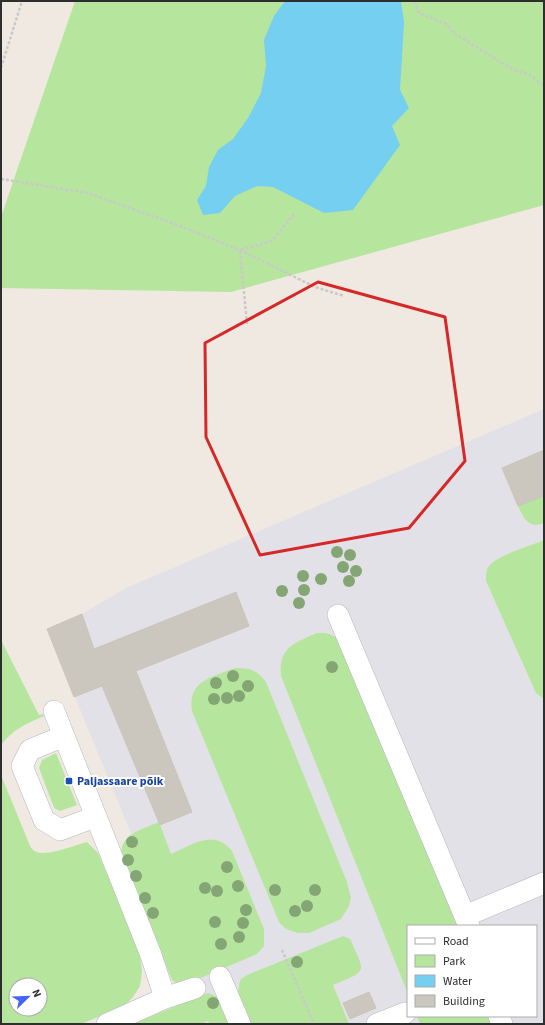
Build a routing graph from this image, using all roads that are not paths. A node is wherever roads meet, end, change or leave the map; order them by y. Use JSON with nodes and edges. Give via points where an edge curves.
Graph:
{"nodes":[{"id":1,"x":338,"y":615,"type":"dead end"},
{"id":2,"x":54,"y":711,"type":"dead end"},
{"id":3,"x":64,"y":736,"type":"junction"},
{"id":4,"x":95,"y":817,"type":"junction"},
{"id":5,"x":544,"y":883,"type":"edge"},
{"id":6,"x":467,"y":921,"type":"edge"},
{"id":7,"x":220,"y":977,"type":"dead end"},
{"id":8,"x":195,"y":988,"type":"dead end"},
{"id":9,"x":165,"y":998,"type":"junction"},
{"id":10,"x":405,"y":1013,"type":"dead end"},
{"id":11,"x":107,"y":1024,"type":"edge"},
{"id":12,"x":240,"y":1024,"type":"edge"},
{"id":13,"x":377,"y":1024,"type":"edge"}],
"edges":[{"from":1,"to":6,"type":"street"},
{"from":2,"to":3,"type":"street"},
{"from":3,"to":4,"type":"street"},
{"from":3,"to":4,"type":"street","via":[[30,750],[22,766],[44,820],[60,830]]},
{"from":4,"to":9,"type":"street","via":[[152,956]]},
{"from":5,"to":6,"type":"street"},
{"from":7,"to":12,"type":"street"},
{"from":8,"to":9,"type":"street"},
{"from":9,"to":11,"type":"street"},
{"from":10,"to":13,"type":"street"}]}
